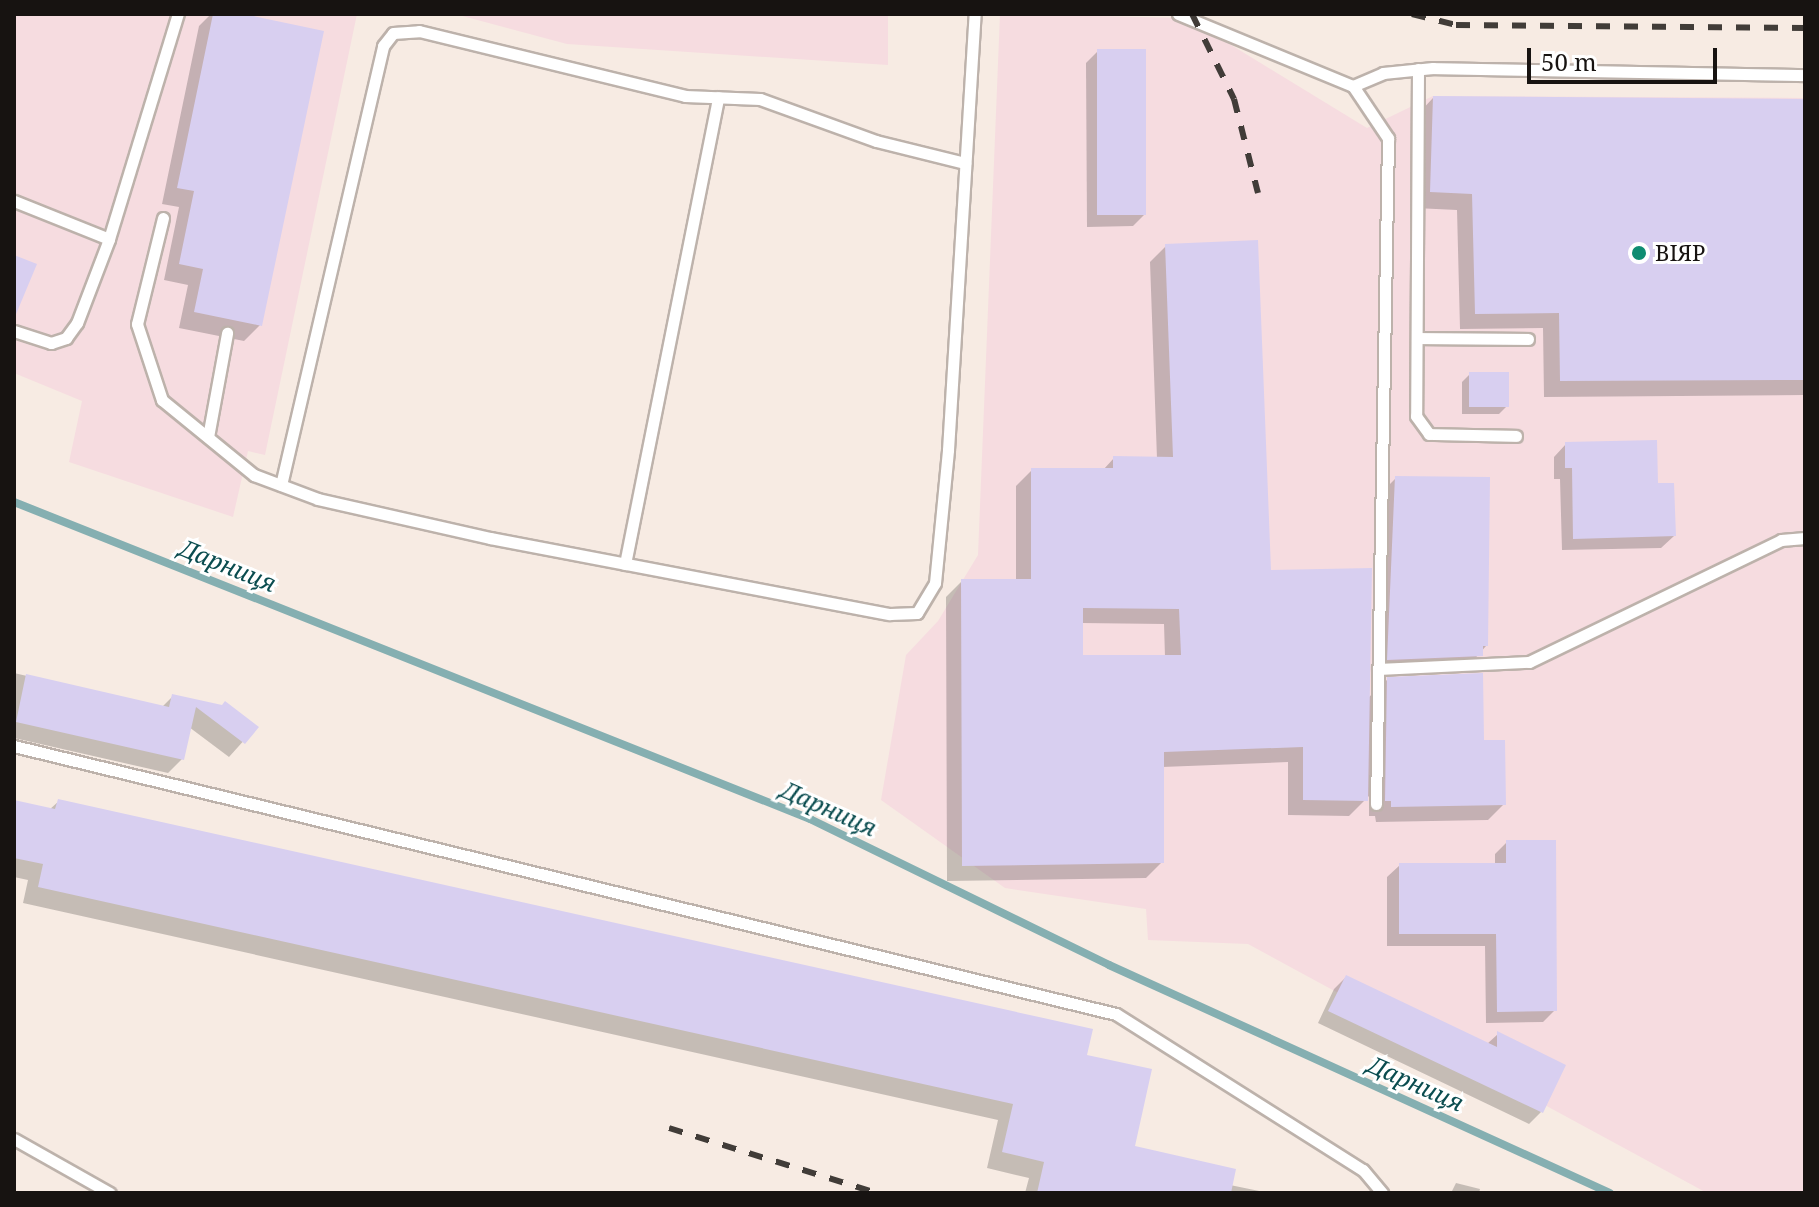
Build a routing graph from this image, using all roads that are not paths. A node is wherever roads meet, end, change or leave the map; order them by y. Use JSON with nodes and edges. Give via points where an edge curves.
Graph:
{"nodes":[{"id":1,"x":178,"y":14,"type":"edge"},
{"id":2,"x":1178,"y":14,"type":"edge"},
{"id":3,"x":974,"y":20,"type":"edge"},
{"id":4,"x":1418,"y":69,"type":"junction"},
{"id":5,"x":1805,"y":75,"type":"edge"},
{"id":6,"x":1353,"y":86,"type":"junction"},
{"id":7,"x":718,"y":97,"type":"junction"},
{"id":8,"x":965,"y":163,"type":"junction"},
{"id":9,"x":14,"y":201,"type":"edge"},
{"id":10,"x":163,"y":218,"type":"dead end"},
{"id":11,"x":109,"y":239,"type":"junction"},
{"id":12,"x":14,"y":331,"type":"edge"},
{"id":13,"x":227,"y":333,"type":"dead end"},
{"id":14,"x":1417,"y":338,"type":"junction"},
{"id":15,"x":1528,"y":339,"type":"dead end"},
{"id":16,"x":1516,"y":436,"type":"dead end"},
{"id":17,"x":208,"y":437,"type":"junction"},
{"id":18,"x":281,"y":485,"type":"junction"},
{"id":19,"x":1805,"y":538,"type":"edge"},
{"id":20,"x":625,"y":564,"type":"junction"},
{"id":21,"x":1378,"y":669,"type":"junction"},
{"id":22,"x":14,"y":746,"type":"edge"},
{"id":23,"x":1376,"y":804,"type":"dead end"},
{"id":24,"x":14,"y":1139,"type":"edge"},
{"id":25,"x":110,"y":1193,"type":"edge"},
{"id":26,"x":1382,"y":1193,"type":"edge"}],
"edges":[{"from":1,"to":11,"type":"lane"},
{"from":2,"to":6,"type":"lane"},
{"from":3,"to":8,"type":"lane"},
{"from":4,"to":5,"type":"lane"},
{"from":4,"to":6,"type":"lane","via":[[1383,73]]},
{"from":4,"to":14,"type":"lane"},
{"from":6,"to":21,"type":"lane","via":[[1388,138]]},
{"from":7,"to":8,"type":"lane","via":[[760,99],[876,141]]},
{"from":7,"to":18,"type":"lane","via":[[685,96],[419,31],[393,33],[383,46]]},
{"from":7,"to":20,"type":"lane"},
{"from":8,"to":20,"type":"lane","via":[[935,583],[917,613],[890,614]]},
{"from":9,"to":11,"type":"lane"},
{"from":10,"to":17,"type":"lane","via":[[137,324],[162,400]]},
{"from":11,"to":12,"type":"lane","via":[[77,323],[66,338],[51,343]]},
{"from":13,"to":17,"type":"lane"},
{"from":14,"to":15,"type":"lane"},
{"from":14,"to":16,"type":"lane","via":[[1420,427],[1441,435]]},
{"from":17,"to":18,"type":"lane","via":[[254,475]]},
{"from":18,"to":20,"type":"lane","via":[[347,506]]},
{"from":19,"to":21,"type":"lane","via":[[1781,540],[1529,662]]},
{"from":21,"to":23,"type":"lane"},
{"from":22,"to":26,"type":"lane","via":[[1116,1014],[1363,1170]]},
{"from":24,"to":25,"type":"lane"}]}
